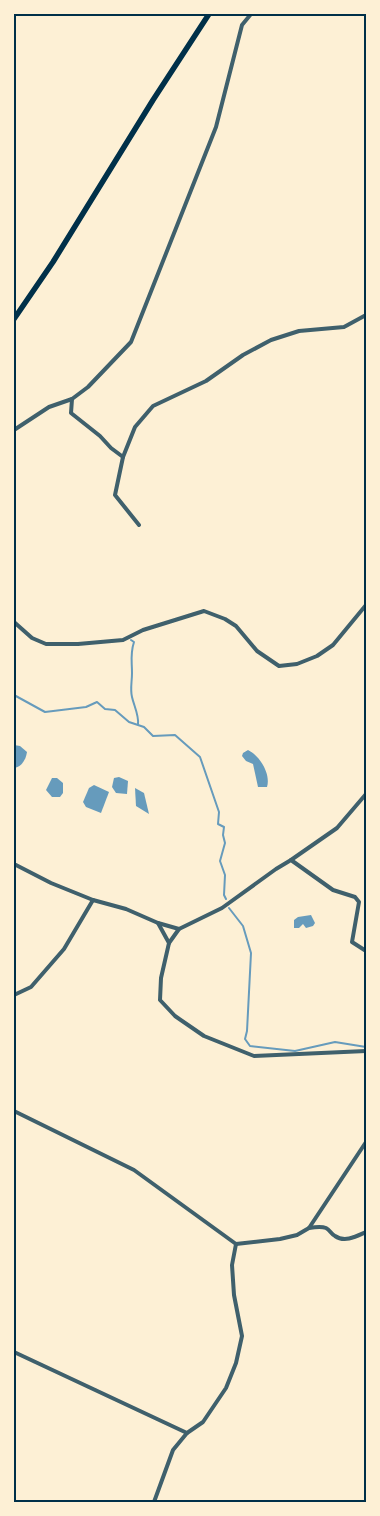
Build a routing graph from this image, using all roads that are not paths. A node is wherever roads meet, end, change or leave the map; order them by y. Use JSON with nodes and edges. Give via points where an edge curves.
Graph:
{"nodes":[{"id":1,"x":209,"y":14,"type":"edge"},
{"id":2,"x":251,"y":14,"type":"edge"},
{"id":3,"x":366,"y":315,"type":"edge"},
{"id":4,"x":14,"y":319,"type":"edge"},
{"id":5,"x":72,"y":399,"type":"junction"},
{"id":6,"x":14,"y":430,"type":"edge"},
{"id":7,"x":123,"y":456,"type":"junction"},
{"id":8,"x":139,"y":525,"type":"dead end"},
{"id":9,"x":366,"y":605,"type":"edge"},
{"id":10,"x":14,"y":622,"type":"edge"},
{"id":11,"x":366,"y":794,"type":"edge"},
{"id":12,"x":291,"y":860,"type":"junction"},
{"id":13,"x":14,"y":864,"type":"edge"},
{"id":14,"x":93,"y":900,"type":"junction"},
{"id":15,"x":158,"y":923,"type":"junction"},
{"id":16,"x":179,"y":929,"type":"junction"},
{"id":17,"x":169,"y":943,"type":"junction"},
{"id":18,"x":366,"y":951,"type":"edge"},
{"id":19,"x":14,"y":995,"type":"edge"},
{"id":20,"x":366,"y":1051,"type":"edge"},
{"id":21,"x":14,"y":1111,"type":"edge"},
{"id":22,"x":366,"y":1142,"type":"edge"},
{"id":23,"x":309,"y":1228,"type":"junction"},
{"id":24,"x":366,"y":1232,"type":"edge"},
{"id":25,"x":236,"y":1244,"type":"junction"},
{"id":26,"x":14,"y":1352,"type":"edge"},
{"id":27,"x":187,"y":1432,"type":"junction"},
{"id":28,"x":154,"y":1502,"type":"edge"}],
"edges":[{"from":1,"to":4,"type":"main road"},
{"from":2,"to":5,"type":"street","via":[[242,25],[216,127],[131,342]]},
{"from":3,"to":7,"type":"street","via":[[344,327],[299,331],[271,340],[206,381],[153,406],[135,428]]},
{"from":5,"to":6,"type":"street","via":[[49,407]]},
{"from":5,"to":7,"type":"street","via":[[71,413]]},
{"from":7,"to":8,"type":"street","via":[[115,495]]},
{"from":9,"to":10,"type":"street","via":[[333,645],[297,664],[279,666],[257,650],[236,626],[204,611],[143,630],[124,640],[78,644],[46,644],[32,638]]},
{"from":11,"to":12,"type":"street","via":[[337,828]]},
{"from":12,"to":16,"type":"street","via":[[222,908]]},
{"from":12,"to":18,"type":"street","via":[[333,890],[356,897],[359,902],[352,942]]},
{"from":13,"to":14,"type":"street"},
{"from":14,"to":15,"type":"street","via":[[126,908]]},
{"from":14,"to":19,"type":"street","via":[[64,949],[31,987]]},
{"from":15,"to":16,"type":"street"},
{"from":15,"to":17,"type":"street"},
{"from":16,"to":17,"type":"street"},
{"from":17,"to":20,"type":"street","via":[[160,1000],[175,1016],[204,1036],[254,1056]]},
{"from":21,"to":25,"type":"street","via":[[134,1170]]},
{"from":22,"to":23,"type":"street"},
{"from":23,"to":24,"type":"street","via":[[328,1229],[335,1237],[346,1239]]},
{"from":23,"to":25,"type":"street","via":[[280,1239]]},
{"from":25,"to":27,"type":"street","via":[[232,1265],[242,1336],[236,1363],[226,1388],[203,1422]]},
{"from":26,"to":27,"type":"street"},
{"from":27,"to":28,"type":"street","via":[[173,1450]]}]}
